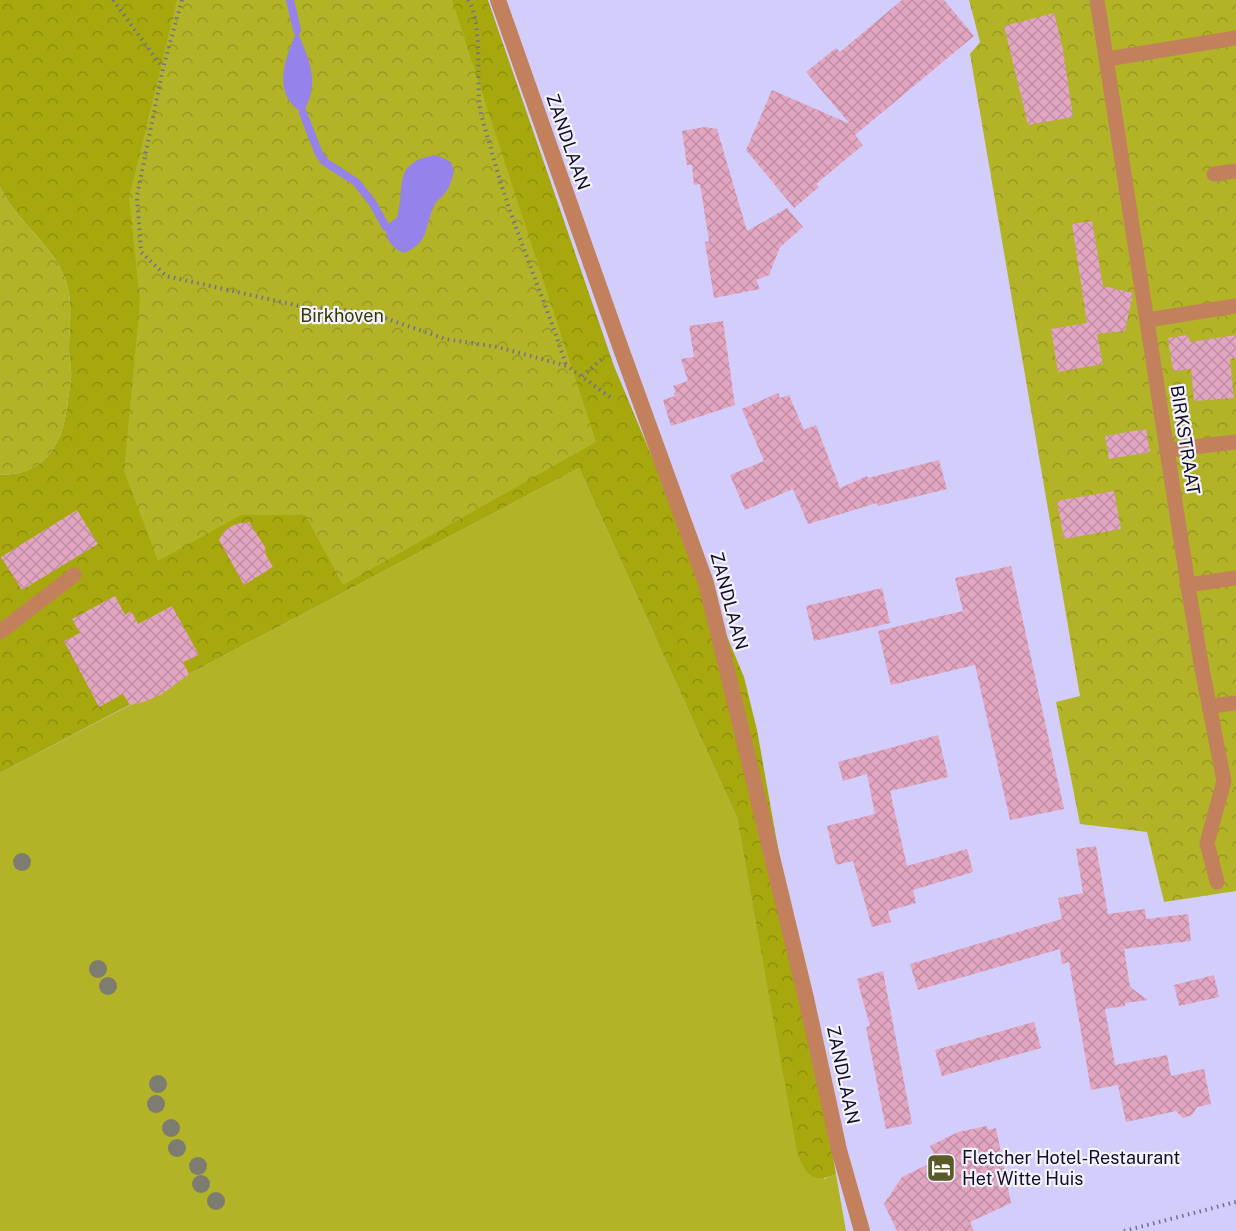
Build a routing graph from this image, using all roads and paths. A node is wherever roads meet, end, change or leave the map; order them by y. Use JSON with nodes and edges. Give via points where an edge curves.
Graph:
{"nodes":[{"id":1,"x":113,"y":0,"type":"edge"},
{"id":2,"x":182,"y":0,"type":"edge"},
{"id":3,"x":468,"y":0,"type":"edge"},
{"id":4,"x":498,"y":0,"type":"edge"},
{"id":5,"x":1097,"y":0,"type":"edge"},
{"id":6,"x":1236,"y":38,"type":"edge"},
{"id":7,"x":1107,"y":59,"type":"junction"},
{"id":8,"x":163,"y":68,"type":"junction"},
{"id":9,"x":1236,"y":171,"type":"edge"},
{"id":10,"x":1214,"y":174,"type":"dead end"},
{"id":11,"x":1236,"y":306,"type":"edge"},
{"id":12,"x":1147,"y":320,"type":"junction"},
{"id":13,"x":567,"y":366,"type":"junction"},
{"id":14,"x":610,"y":397,"type":"dead end"},
{"id":15,"x":1236,"y":442,"type":"edge"},
{"id":16,"x":1167,"y":450,"type":"junction"},
{"id":17,"x":74,"y":575,"type":"dead end"},
{"id":18,"x":1236,"y":578,"type":"edge"},
{"id":19,"x":1188,"y":585,"type":"junction"},
{"id":20,"x":0,"y":632,"type":"edge"},
{"id":21,"x":1236,"y":703,"type":"edge"},
{"id":22,"x":1210,"y":706,"type":"junction"},
{"id":23,"x":1217,"y":882,"type":"dead end"},
{"id":24,"x":1236,"y":1202,"type":"edge"},
{"id":25,"x":862,"y":1231,"type":"edge"},
{"id":26,"x":1124,"y":1231,"type":"edge"}],
"edges":[{"from":1,"to":8,"type":"path"},
{"from":2,"to":8,"type":"path"},
{"from":3,"to":13,"type":"path","via":[[477,28],[479,103],[500,181]]},
{"from":4,"to":25,"type":"street","name":"ZANDLAAN","via":[[706,583],[839,1150]]},
{"from":5,"to":7,"type":"lane","name":"BIRKSTRAAT"},
{"from":6,"to":7,"type":"lane"},
{"from":7,"to":12,"type":"lane","name":"BIRKSTRAAT"},
{"from":8,"to":13,"type":"path","via":[[137,196],[141,252],[166,276],[304,307],[368,312],[445,339],[498,347]]},
{"from":9,"to":10,"type":"lane"},
{"from":11,"to":12,"type":"lane"},
{"from":12,"to":16,"type":"lane","name":"BIRKSTRAAT"},
{"from":13,"to":14,"type":"path"},
{"from":15,"to":16,"type":"lane"},
{"from":16,"to":19,"type":"lane","name":"BIRKSTRAAT"},
{"from":17,"to":20,"type":"lane"},
{"from":18,"to":19,"type":"lane"},
{"from":19,"to":22,"type":"lane","name":"BIRKSTRAAT"},
{"from":21,"to":22,"type":"lane"},
{"from":22,"to":23,"type":"lane","name":"BIRKSTRAAT","via":[[1224,781],[1207,843]]},
{"from":24,"to":26,"type":"path"}]}
